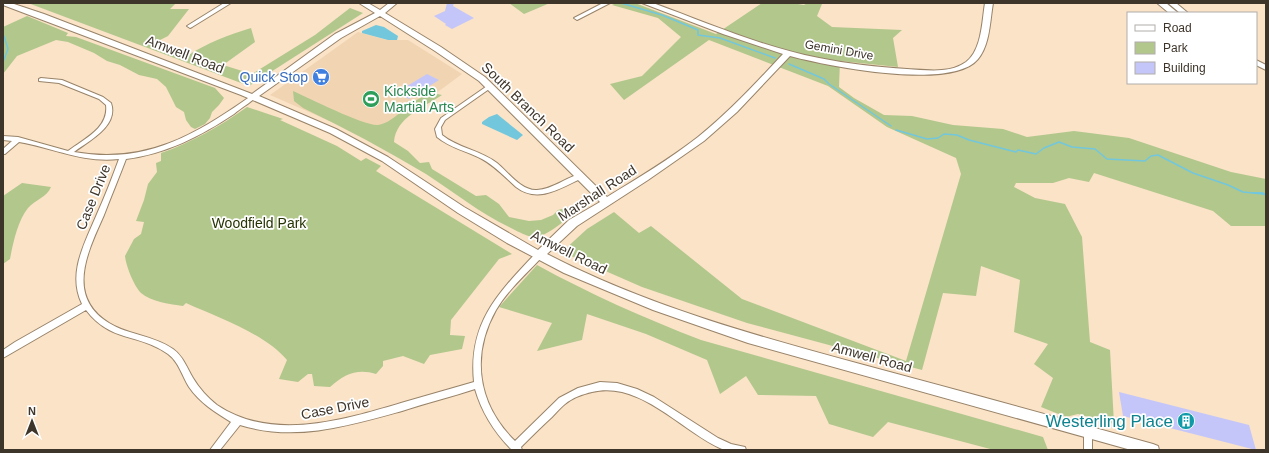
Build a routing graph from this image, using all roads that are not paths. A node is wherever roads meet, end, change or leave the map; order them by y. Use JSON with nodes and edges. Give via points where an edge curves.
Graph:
{"nodes":[{"id":1,"x":4,"y":3,"type":"edge"},
{"id":2,"x":228,"y":3,"type":"edge"},
{"id":3,"x":363,"y":3,"type":"edge"},
{"id":4,"x":393,"y":3,"type":"edge"},
{"id":5,"x":607,"y":3,"type":"edge"},
{"id":6,"x":646,"y":3,"type":"edge"},
{"id":7,"x":989,"y":3,"type":"edge"},
{"id":8,"x":1161,"y":3,"type":"edge"},
{"id":9,"x":1172,"y":3,"type":"edge"},
{"id":10,"x":1173,"y":12,"type":"edge"},
{"id":11,"x":1183,"y":12,"type":"edge"},
{"id":12,"x":380,"y":13,"type":"junction"},
{"id":13,"x":577,"y":18,"type":"dead end"},
{"id":14,"x":190,"y":26,"type":"dead end"},
{"id":15,"x":789,"y":54,"type":"junction"},
{"id":16,"x":1257,"y":63,"type":"edge"},
{"id":17,"x":1266,"y":68,"type":"edge"},
{"id":18,"x":1257,"y":70,"type":"edge"},
{"id":19,"x":1266,"y":75,"type":"edge"},
{"id":20,"x":41,"y":80,"type":"dead end"},
{"id":21,"x":490,"y":86,"type":"junction"},
{"id":22,"x":253,"y":97,"type":"junction"},
{"id":23,"x":3,"y":138,"type":"edge"},
{"id":24,"x":18,"y":139,"type":"junction"},
{"id":25,"x":3,"y":152,"type":"edge"},
{"id":26,"x":69,"y":153,"type":"junction"},
{"id":27,"x":124,"y":156,"type":"junction"},
{"id":28,"x":580,"y":176,"type":"junction"},
{"id":29,"x":606,"y":202,"type":"junction"},
{"id":30,"x":539,"y":255,"type":"junction"},
{"id":31,"x":86,"y":306,"type":"junction"},
{"id":32,"x":3,"y":354,"type":"edge"},
{"id":33,"x":478,"y":385,"type":"junction"},
{"id":34,"x":238,"y":420,"type":"junction"},
{"id":35,"x":1088,"y":432,"type":"junction"},
{"id":36,"x":516,"y":448,"type":"edge"},
{"id":37,"x":214,"y":450,"type":"edge"},
{"id":38,"x":742,"y":450,"type":"edge"},
{"id":39,"x":1088,"y":450,"type":"edge"},
{"id":40,"x":1153,"y":450,"type":"edge"}],
"edges":[{"from":1,"to":22,"type":"street","name":"Amwell Road"},
{"from":2,"to":14,"type":"street"},
{"from":3,"to":12,"type":"street","name":"South Branch Road"},
{"from":4,"to":12,"type":"street"},
{"from":5,"to":13,"type":"street"},
{"from":6,"to":15,"type":"street","name":"Gemini Drive"},
{"from":7,"to":15,"type":"street","name":"Gemini Drive","via":[[976,57],[961,68],[950,71],[859,67]]},
{"from":8,"to":10,"type":"street"},
{"from":9,"to":11,"type":"street"},
{"from":12,"to":21,"type":"street","name":"South Branch Road","via":[[471,70]]},
{"from":12,"to":22,"type":"street","via":[[334,39]]},
{"from":15,"to":29,"type":"street","name":"Marshall Road","via":[[734,110],[701,138]]},
{"from":16,"to":17,"type":"street"},
{"from":18,"to":19,"type":"street"},
{"from":20,"to":26,"type":"street","via":[[60,81],[102,98],[109,104],[111,111],[105,123]]},
{"from":21,"to":28,"type":"street","name":"South Branch Road"},
{"from":21,"to":28,"type":"street","via":[[443,119],[437,129],[438,136],[485,158],[524,190],[544,192]]},
{"from":22,"to":27,"type":"street","via":[[191,137],[154,150]]},
{"from":22,"to":30,"type":"street","name":"Amwell Road","via":[[355,142],[486,226]]},
{"from":23,"to":24,"type":"street"},
{"from":24,"to":25,"type":"street"},
{"from":24,"to":26,"type":"street"},
{"from":26,"to":27,"type":"street","via":[[95,158]]},
{"from":27,"to":31,"type":"street","name":"Case Drive","via":[[81,264],[80,287]]},
{"from":28,"to":29,"type":"street","name":"South Branch Road"},
{"from":29,"to":30,"type":"street","name":"Marshall Road","via":[[573,223]]},
{"from":30,"to":33,"type":"street","name":"Marshall Road","via":[[502,296],[485,325],[478,350]]},
{"from":30,"to":35,"type":"street","name":"Amwell Road","via":[[606,286],[706,325]]},
{"from":31,"to":32,"type":"street"},
{"from":31,"to":34,"type":"street","name":"Case Drive","via":[[115,330],[170,351],[177,357],[196,390],[205,400]]},
{"from":33,"to":34,"type":"street","name":"Case Drive","via":[[329,426],[276,428]]},
{"from":33,"to":36,"type":"street","name":"Marshall Road","via":[[491,419]]},
{"from":34,"to":37,"type":"street"},
{"from":35,"to":39,"type":"street"},
{"from":35,"to":40,"type":"street","name":"Amwell Road"},
{"from":36,"to":38,"type":"street","via":[[571,395],[591,388],[615,386],[636,391],[720,444]]}]}
